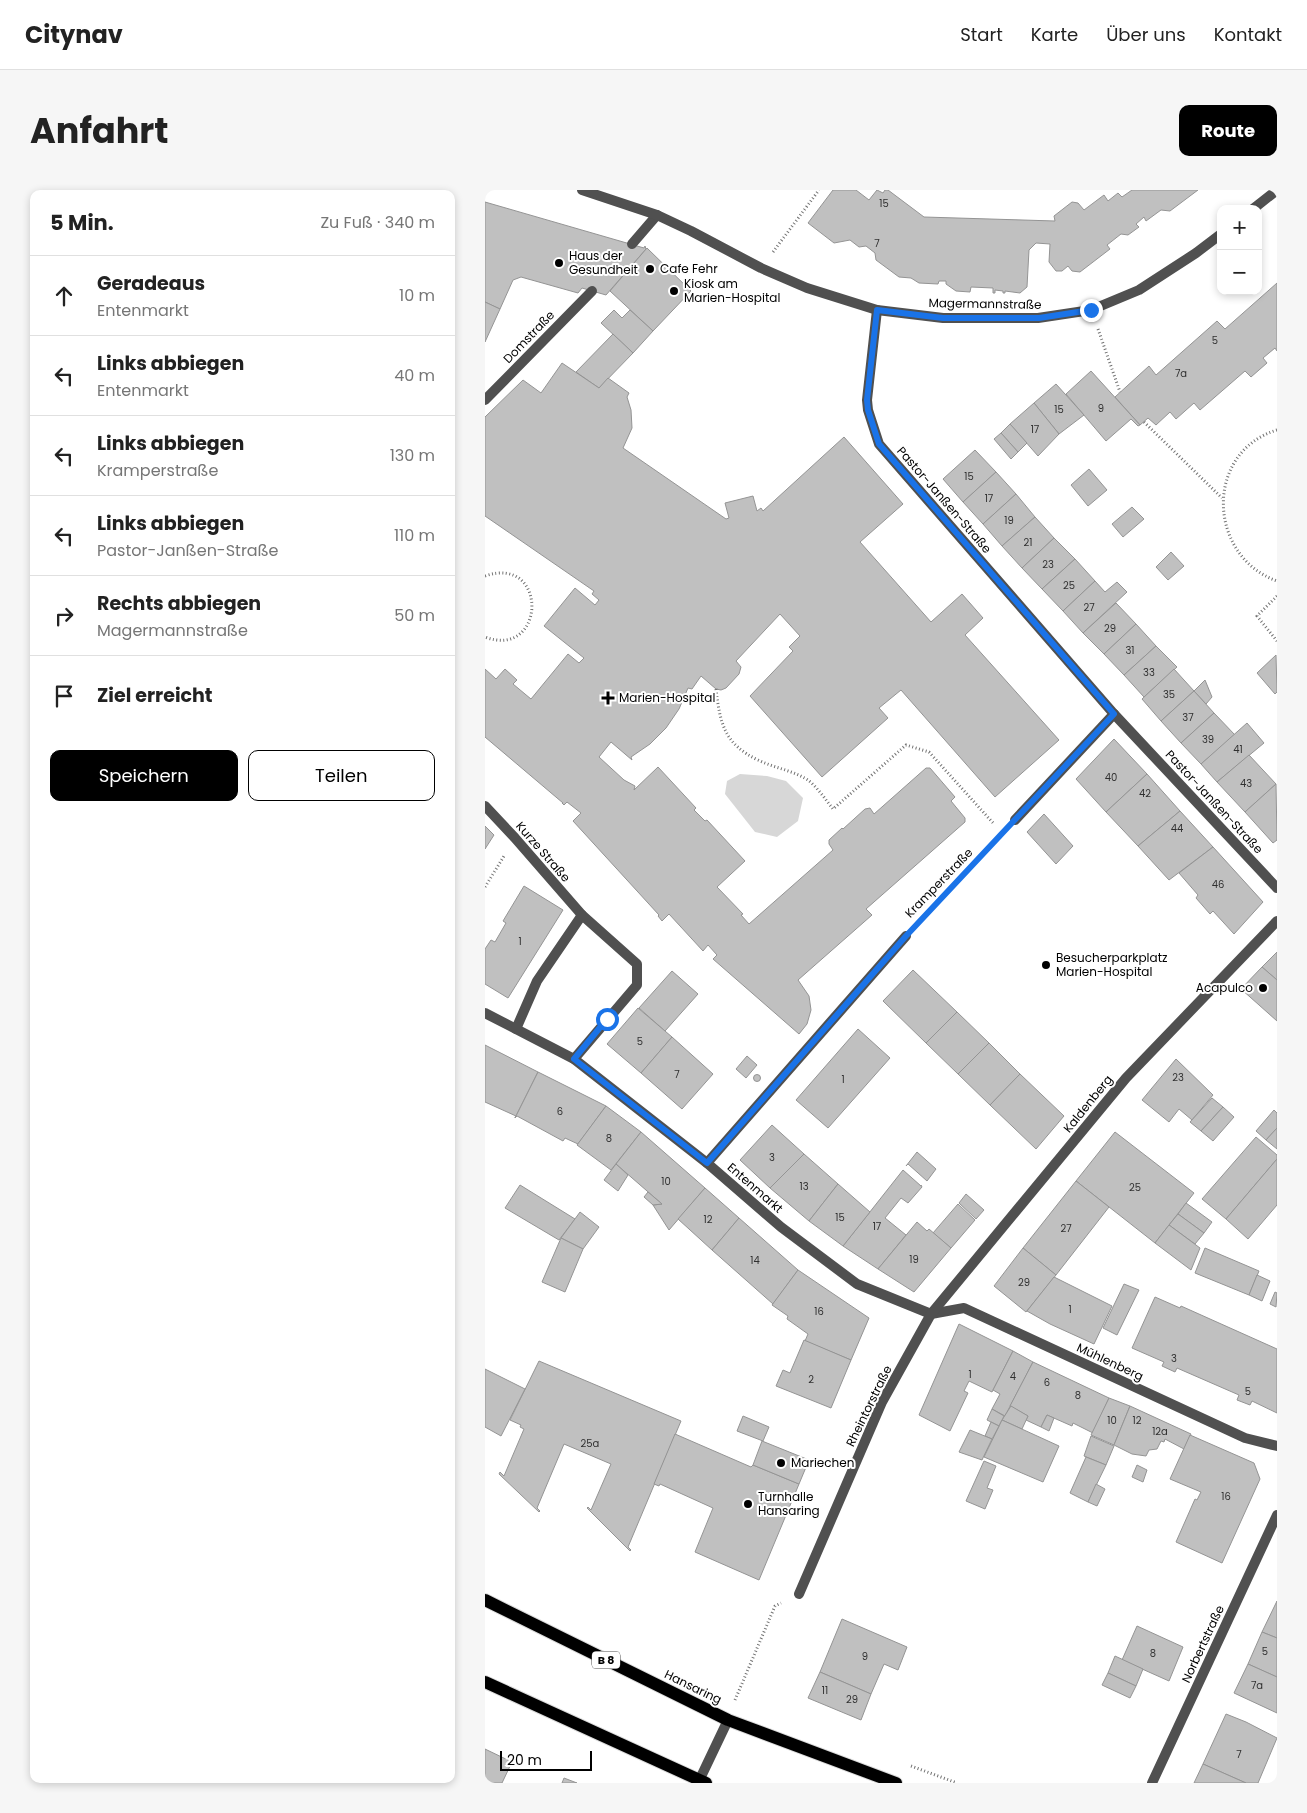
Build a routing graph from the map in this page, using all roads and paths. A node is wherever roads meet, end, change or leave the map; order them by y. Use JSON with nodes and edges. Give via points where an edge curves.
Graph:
{"nodes":[{"id":1,"x":582,"y":190,"type":"edge"},
{"id":2,"x":819,"y":190,"type":"edge"},
{"id":3,"x":1277,"y":190,"type":"edge"},
{"id":4,"x":1258,"y":205,"type":"edge"},
{"id":5,"x":657,"y":215,"type":"junction"},
{"id":6,"x":1217,"y":237,"type":"edge"},
{"id":7,"x":632,"y":244,"type":"dead end"},
{"id":8,"x":761,"y":268,"type":"junction"},
{"id":9,"x":592,"y":291,"type":"dead end"},
{"id":10,"x":877,"y":310,"type":"junction"},
{"id":11,"x":1091,"y":310,"type":"junction"},
{"id":12,"x":1120,"y":392,"type":"dead end"},
{"id":13,"x":485,"y":400,"type":"edge"},
{"id":14,"x":1144,"y":422,"type":"dead end"},
{"id":15,"x":1277,"y":430,"type":"edge"},
{"id":16,"x":1223,"y":499,"type":"junction"},
{"id":17,"x":485,"y":576,"type":"edge"},
{"id":18,"x":1277,"y":580,"type":"edge"},
{"id":19,"x":1277,"y":596,"type":"edge"},
{"id":20,"x":485,"y":637,"type":"edge"},
{"id":21,"x":1277,"y":641,"type":"edge"},
{"id":22,"x":715,"y":689,"type":"dead end"},
{"id":23,"x":1114,"y":714,"type":"junction"},
{"id":24,"x":485,"y":806,"type":"edge"},
{"id":25,"x":1015,"y":820,"type":"joint"},
{"id":26,"x":1003,"y":834,"type":"junction"},
{"id":27,"x":515,"y":838,"type":"junction"},
{"id":28,"x":485,"y":887,"type":"edge"},
{"id":29,"x":1277,"y":888,"type":"edge"},
{"id":30,"x":582,"y":916,"type":"junction"},
{"id":31,"x":1277,"y":922,"type":"edge"},
{"id":32,"x":906,"y":936,"type":"joint"},
{"id":33,"x":485,"y":1013,"type":"edge"},
{"id":34,"x":516,"y":1029,"type":"junction"},
{"id":35,"x":574,"y":1059,"type":"junction"},
{"id":36,"x":707,"y":1163,"type":"junction"},
{"id":37,"x":931,"y":1314,"type":"junction"},
{"id":38,"x":1277,"y":1446,"type":"edge"},
{"id":39,"x":1277,"y":1515,"type":"edge"},
{"id":40,"x":799,"y":1594,"type":"joint"},
{"id":41,"x":485,"y":1600,"type":"edge"},
{"id":42,"x":485,"y":1682,"type":"edge"},
{"id":43,"x":726,"y":1696,"type":"dead end"},
{"id":44,"x":735,"y":1700,"type":"junction"},
{"id":45,"x":728,"y":1720,"type":"junction"},
{"id":46,"x":911,"y":1766,"type":"dead end"},
{"id":47,"x":701,"y":1782,"type":"edge"},
{"id":48,"x":896,"y":1783,"type":"edge"},
{"id":49,"x":957,"y":1783,"type":"edge"},
{"id":50,"x":1152,"y":1783,"type":"edge"}],
"edges":[{"from":1,"to":5,"type":"street"},
{"from":2,"to":8,"type":"path"},
{"from":3,"to":4,"type":"street"},
{"from":5,"to":7,"type":"street"},
{"from":5,"to":8,"type":"street"},
{"from":6,"to":11,"type":"street","name":"Magermannstraße","via":[[1139,290]]},
{"from":8,"to":10,"type":"street","via":[[807,288]]},
{"from":9,"to":13,"type":"street","name":"Domstraße"},
{"from":10,"to":11,"type":"street","name":"Magermannstraße","via":[[943,318],[1039,318]]},
{"from":10,"to":23,"type":"street","name":"Pastor-Janßen-Straße","via":[[867,400],[879,444]]},
{"from":11,"to":12,"type":"path"},
{"from":14,"to":16,"type":"path"},
{"from":15,"to":16,"type":"path","via":[[1251,443],[1237,459],[1227,478]]},
{"from":16,"to":18,"type":"path","via":[[1224,520],[1232,543],[1246,562],[1265,576]]},
{"from":17,"to":20,"type":"path","via":[[505,573],[516,577],[530,592],[533,603],[528,624],[521,633],[501,640]]},
{"from":19,"to":21,"type":"path","via":[[1257,616]]},
{"from":22,"to":26,"type":"path","via":[[720,718],[736,745],[757,760],[789,770],[809,781],[833,809],[905,746],[929,752]]},
{"from":23,"to":25,"type":"street"},
{"from":23,"to":29,"type":"street","name":"Pastor-Janßen-Straße"},
{"from":24,"to":27,"type":"street","name":"Kurze Straße"},
{"from":25,"to":26,"type":"path","name":"Kramperstraße"},
{"from":26,"to":32,"type":"path","name":"Kramperstraße"},
{"from":27,"to":28,"type":"path"},
{"from":27,"to":30,"type":"street","name":"Kurze Straße"},
{"from":30,"to":34,"type":"street","via":[[537,982]]},
{"from":30,"to":35,"type":"street","via":[[637,964],[637,985]]},
{"from":31,"to":37,"type":"street","name":"Kaldenberg","via":[[1126,1078]]},
{"from":32,"to":36,"type":"street","name":"Kramperstraße"},
{"from":33,"to":34,"type":"street","name":"Entenmarkt"},
{"from":34,"to":35,"type":"street","name":"Entenmarkt"},
{"from":35,"to":36,"type":"street","name":"Entenmarkt"},
{"from":36,"to":37,"type":"street","name":"Entenmarkt","via":[[781,1227],[857,1284]]},
{"from":37,"to":38,"type":"street","name":"Mühlenberg","via":[[964,1308],[1245,1438]]},
{"from":37,"to":40,"type":"street","name":"Rheintorstraße","via":[[882,1402]]},
{"from":39,"to":50,"type":"street","name":"Norbertstraße"},
{"from":40,"to":44,"type":"path","via":[[775,1606]]},
{"from":41,"to":45,"type":"main road","name":"Hansaring","number":"B 8"},
{"from":42,"to":47,"type":"main road"},
{"from":43,"to":44,"type":"path"},
{"from":44,"to":45,"type":"path"},
{"from":45,"to":47,"type":"street"},
{"from":45,"to":48,"type":"main road","name":"Hansaring","number":"B 8"},
{"from":46,"to":49,"type":"path"}]}
